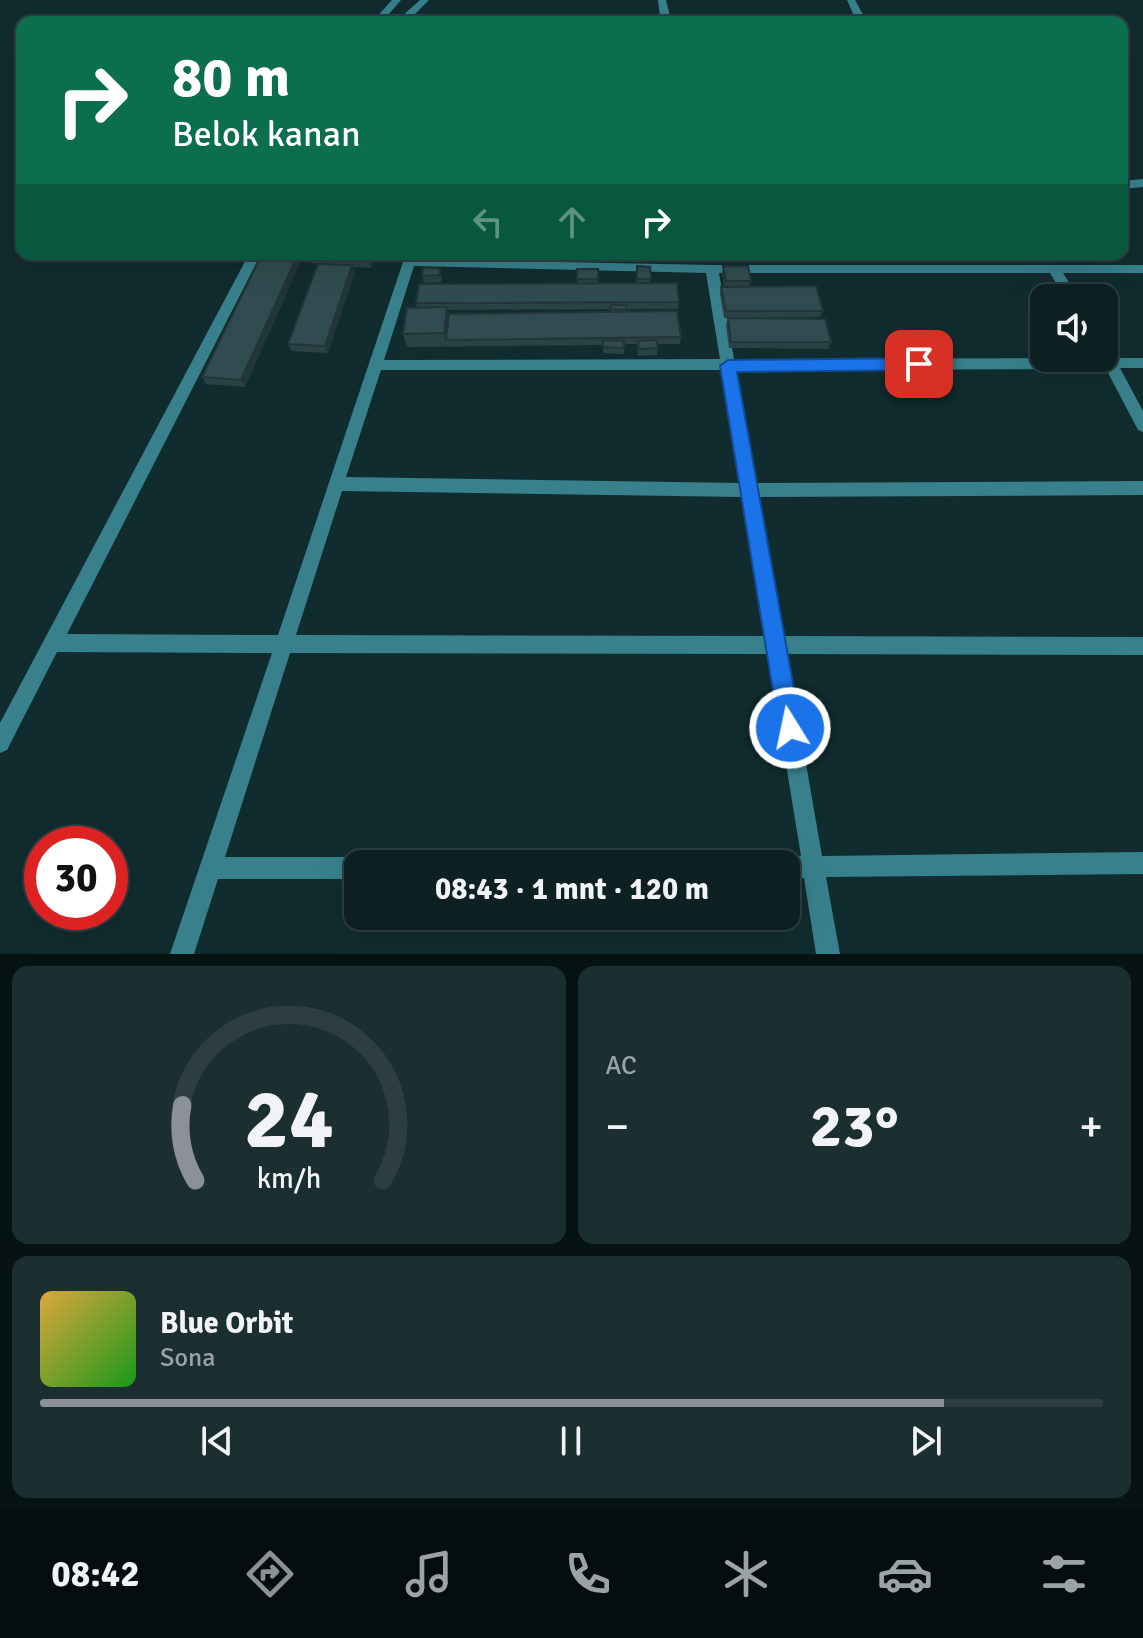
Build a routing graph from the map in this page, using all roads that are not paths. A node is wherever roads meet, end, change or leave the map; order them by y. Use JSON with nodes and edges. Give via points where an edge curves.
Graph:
{"nodes":[{"id":1,"x":397,"y":0,"type":"edge"},
{"id":2,"x":425,"y":0,"type":"edge"},
{"id":3,"x":382,"y":16,"type":"edge"},
{"id":4,"x":407,"y":16,"type":"edge"},
{"id":5,"x":252,"y":260,"type":"edge"},
{"id":6,"x":712,"y":269,"type":"junction"},
{"id":7,"x":1054,"y":269,"type":"junction"},
{"id":8,"x":1143,"y":269,"type":"edge"},
{"id":9,"x":1063,"y":284,"type":"edge"},
{"id":10,"x":1030,"y":359,"type":"edge"},
{"id":11,"x":1118,"y":359,"type":"edge"},
{"id":12,"x":1143,"y":363,"type":"edge"},
{"id":13,"x":375,"y":365,"type":"junction"},
{"id":14,"x":728,"y":366,"type":"junction"},
{"id":15,"x":1115,"y":372,"type":"edge"},
{"id":16,"x":1143,"y":426,"type":"edge"},
{"id":17,"x":336,"y":484,"type":"junction"},
{"id":18,"x":1143,"y":488,"type":"edge"},
{"id":19,"x":749,"y":490,"type":"junction"},
{"id":20,"x":53,"y":643,"type":"junction"},
{"id":21,"x":283,"y":643,"type":"junction"},
{"id":22,"x":776,"y":645,"type":"junction"},
{"id":23,"x":1143,"y":646,"type":"edge"},
{"id":24,"x":0,"y":743,"type":"edge"},
{"id":25,"x":1143,"y":863,"type":"edge"},
{"id":26,"x":800,"y":867,"type":"edge"},
{"id":27,"x":813,"y":867,"type":"junction"},
{"id":28,"x":210,"y":868,"type":"junction"},
{"id":29,"x":344,"y":868,"type":"edge"},
{"id":30,"x":182,"y":954,"type":"edge"},
{"id":31,"x":828,"y":954,"type":"edge"}],
"edges":[{"from":1,"to":3,"type":"street"},
{"from":2,"to":4,"type":"street"},
{"from":5,"to":20,"type":"street"},
{"from":6,"to":7,"type":"street"},
{"from":6,"to":13,"type":"street","via":[[409,262]]},
{"from":6,"to":14,"type":"street"},
{"from":7,"to":8,"type":"street"},
{"from":7,"to":9,"type":"street"},
{"from":10,"to":14,"type":"street"},
{"from":11,"to":12,"type":"street"},
{"from":13,"to":14,"type":"street"},
{"from":13,"to":17,"type":"street"},
{"from":14,"to":19,"type":"street"},
{"from":15,"to":16,"type":"street"},
{"from":17,"to":19,"type":"street"},
{"from":17,"to":21,"type":"street"},
{"from":18,"to":19,"type":"street"},
{"from":19,"to":22,"type":"street"},
{"from":20,"to":21,"type":"street"},
{"from":20,"to":24,"type":"street"},
{"from":21,"to":22,"type":"street"},
{"from":21,"to":28,"type":"street"},
{"from":22,"to":23,"type":"street"},
{"from":22,"to":27,"type":"street"},
{"from":25,"to":27,"type":"street"},
{"from":26,"to":27,"type":"street"},
{"from":27,"to":31,"type":"street"},
{"from":28,"to":29,"type":"street"},
{"from":28,"to":30,"type":"street"}]}
